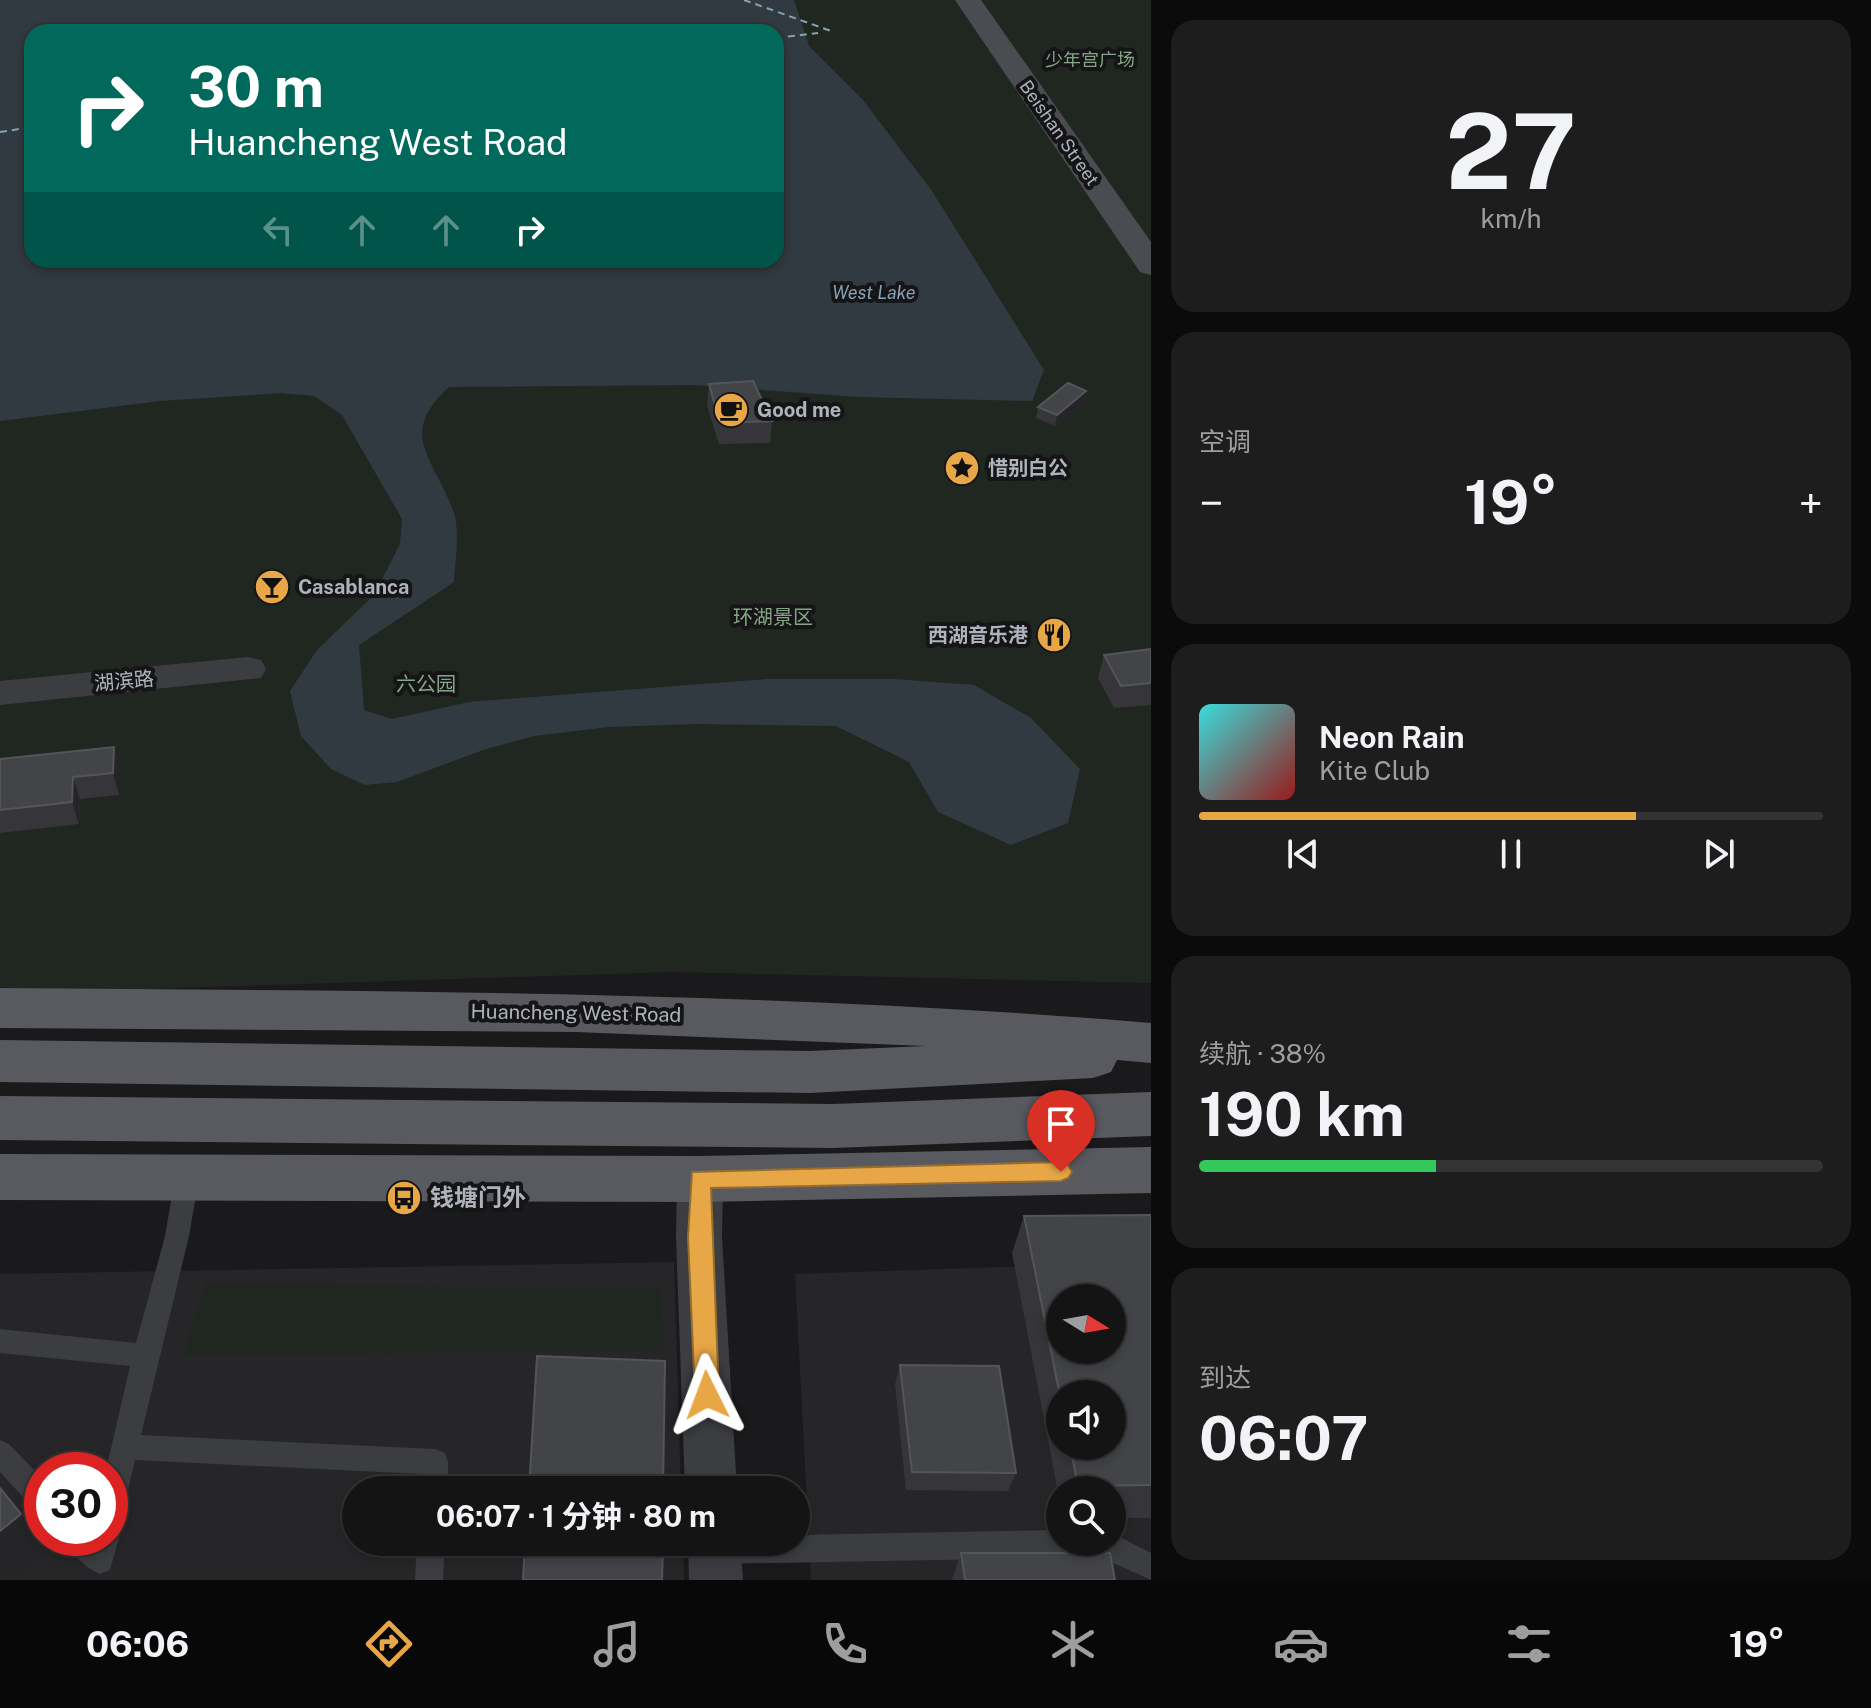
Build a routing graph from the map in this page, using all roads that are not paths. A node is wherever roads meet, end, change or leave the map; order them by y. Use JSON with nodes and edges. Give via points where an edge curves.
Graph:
{"nodes":[{"id":1,"x":968,"y":0,"type":"edge"},
{"id":2,"x":982,"y":0,"type":"edge"},
{"id":3,"x":1151,"y":226,"type":"edge"},
{"id":4,"x":1151,"y":265,"type":"edge"},
{"id":5,"x":248,"y":669,"type":"dead end"},
{"id":6,"x":0,"y":693,"type":"edge"},
{"id":7,"x":0,"y":1008,"type":"edge"},
{"id":8,"x":1151,"y":1043,"type":"edge"},
{"id":9,"x":1151,"y":1054,"type":"edge"},
{"id":10,"x":0,"y":1061,"type":"edge"},
{"id":11,"x":1151,"y":1114,"type":"edge"},
{"id":12,"x":0,"y":1118,"type":"edge"},
{"id":13,"x":1151,"y":1170,"type":"edge"},
{"id":14,"x":0,"y":1177,"type":"edge"},
{"id":15,"x":187,"y":1178,"type":"junction"},
{"id":16,"x":700,"y":1179,"type":"junction"},
{"id":17,"x":0,"y":1341,"type":"edge"},
{"id":18,"x":145,"y":1356,"type":"junction"},
{"id":19,"x":125,"y":1447,"type":"junction"},
{"id":20,"x":124,"y":1452,"type":"edge"},
{"id":21,"x":0,"y":1453,"type":"edge"},
{"id":22,"x":434,"y":1476,"type":"edge"},
{"id":23,"x":710,"y":1476,"type":"edge"},
{"id":24,"x":24,"y":1479,"type":"edge"},
{"id":25,"x":430,"y":1556,"type":"edge"},
{"id":26,"x":715,"y":1557,"type":"edge"},
{"id":27,"x":1151,"y":1568,"type":"edge"},
{"id":28,"x":429,"y":1580,"type":"edge"}],
"edges":[{"from":1,"to":4,"type":"main road","name":"Beishan Street"},
{"from":2,"to":3,"type":"main road","name":"Beishan Street","via":[[1006,21]]},
{"from":5,"to":6,"type":"street","name":"湖滨路"},
{"from":7,"to":8,"type":"main road","name":"Huancheng West Road","via":[[658,1013],[990,1027]]},
{"from":9,"to":10,"type":"main road","via":[[810,1072]]},
{"from":11,"to":12,"type":"main road","via":[[833,1126]]},
{"from":13,"to":16,"type":"main road"},
{"from":14,"to":15,"type":"main road"},
{"from":15,"to":16,"type":"main road"},
{"from":15,"to":18,"type":"lane"},
{"from":16,"to":23,"type":"street"},
{"from":17,"to":18,"type":"lane"},
{"from":18,"to":19,"type":"lane"},
{"from":19,"to":20,"type":"lane"},
{"from":19,"to":22,"type":"lane","via":[[435,1462]]},
{"from":21,"to":24,"type":"lane"},
{"from":25,"to":28,"type":"lane"},
{"from":26,"to":27,"type":"lane","via":[[1102,1543]]}]}
